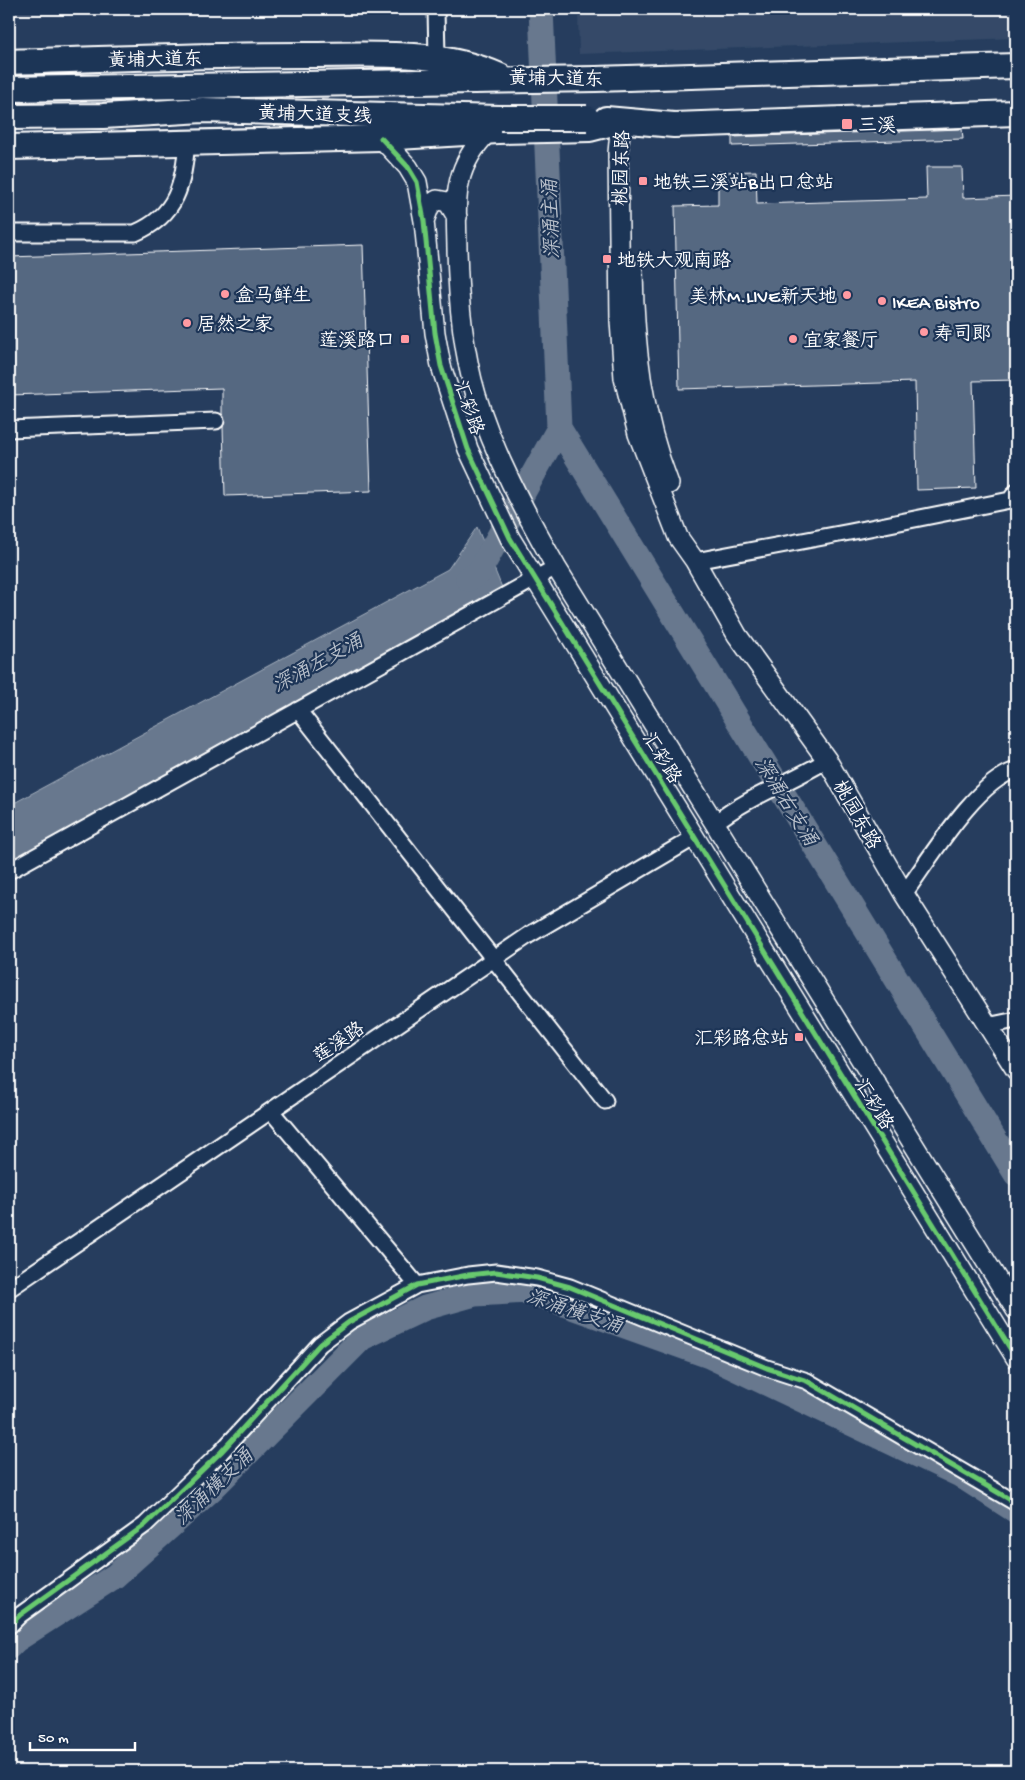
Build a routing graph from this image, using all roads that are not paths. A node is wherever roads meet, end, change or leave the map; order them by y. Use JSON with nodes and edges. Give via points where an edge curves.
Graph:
{"nodes":[{"id":1,"x":436,"y":9,"type":"edge"},
{"id":2,"x":437,"y":58,"type":"junction"},
{"id":3,"x":9,"y":62,"type":"edge"},
{"id":4,"x":1016,"y":66,"type":"edge"},
{"id":5,"x":508,"y":80,"type":"junction"},
{"id":6,"x":9,"y":90,"type":"edge"},
{"id":7,"x":1016,"y":113,"type":"edge"},
{"id":8,"x":9,"y":117,"type":"edge"},
{"id":9,"x":622,"y":121,"type":"junction"},
{"id":10,"x":496,"y":127,"type":"junction"},
{"id":11,"x":381,"y":138,"type":"junction"},
{"id":12,"x":187,"y":142,"type":"junction"},
{"id":13,"x":9,"y":147,"type":"edge"},
{"id":14,"x":457,"y":217,"type":"junction"},
{"id":15,"x":424,"y":221,"type":"junction"},
{"id":16,"x":9,"y":233,"type":"edge"},
{"id":17,"x":216,"y":421,"type":"dead end"},
{"id":18,"x":9,"y":429,"type":"edge"},
{"id":19,"x":1016,"y":492,"type":"edge"},
{"id":20,"x":695,"y":561,"type":"junction"},
{"id":21,"x":556,"y":567,"type":"junction"},
{"id":22,"x":534,"y":579,"type":"junction"},
{"id":23,"x":596,"y":633,"type":"junction"},
{"id":24,"x":576,"y":646,"type":"junction"},
{"id":25,"x":298,"y":710,"type":"junction"},
{"id":26,"x":827,"y":760,"type":"junction"},
{"id":27,"x":1016,"y":770,"type":"edge"},
{"id":28,"x":715,"y":823,"type":"junction"},
{"id":29,"x":696,"y":837,"type":"junction"},
{"id":30,"x":9,"y":870,"type":"edge"},
{"id":31,"x":904,"y":894,"type":"junction"},
{"id":32,"x":494,"y":960,"type":"junction"},
{"id":33,"x":1016,"y":1020,"type":"edge"},
{"id":34,"x":987,"y":1026,"type":"junction"},
{"id":35,"x":1010,"y":1049,"type":"edge"},
{"id":36,"x":1016,"y":1070,"type":"edge"},
{"id":37,"x":605,"y":1101,"type":"dead end"},
{"id":38,"x":270,"y":1111,"type":"junction"},
{"id":39,"x":417,"y":1285,"type":"junction"},
{"id":40,"x":9,"y":1288,"type":"edge"},
{"id":41,"x":1016,"y":1310,"type":"edge"},
{"id":42,"x":1016,"y":1358,"type":"edge"},
{"id":43,"x":1016,"y":1503,"type":"edge"},
{"id":44,"x":9,"y":1626,"type":"edge"}],
"edges":[{"from":1,"to":2,"type":"street"},
{"from":2,"to":3,"type":"main road","name":"黄埔大道东","via":[[266,55]]},
{"from":2,"to":5,"type":"main road","name":"黄埔大道东","via":[[476,66]]},
{"from":4,"to":5,"type":"main road","name":"黄埔大道东"},
{"from":5,"to":6,"type":"main road","name":"黄埔大道支线"},
{"from":7,"to":9,"type":"main road","via":[[674,125]]},
{"from":8,"to":10,"type":"main road","name":"黄埔大道支线","via":[[203,110]]},
{"from":9,"to":10,"type":"main road","name":"黄埔大道支线","bridge":true},
{"from":9,"to":20,"type":"street","name":"桃园东路","via":[[618,153],[624,378],[656,486],[678,537]]},
{"from":10,"to":11,"type":"main road"},
{"from":10,"to":14,"type":"street","name":"汇彩路","via":[[474,147],[464,164]]},
{"from":11,"to":12,"type":"main road"},
{"from":11,"to":15,"type":"street","name":"汇彩路","via":[[413,175],[421,197]]},
{"from":12,"to":13,"type":"main road"},
{"from":12,"to":16,"type":"street","via":[[184,174],[178,194],[164,216],[152,226],[135,233]]},
{"from":14,"to":15,"type":"street","via":[[448,202],[437,200],[430,205]]},
{"from":14,"to":21,"type":"street","name":"汇彩路","via":[[467,355],[476,395],[505,468]]},
{"from":15,"to":22,"type":"street","name":"汇彩路","via":[[435,334],[458,422],[485,487]]},
{"from":17,"to":18,"type":"street"},
{"from":19,"to":20,"type":"street","via":[[1010,500]]},
{"from":20,"to":26,"type":"street","name":"桃园东路","via":[[737,635]]},
{"from":21,"to":22,"type":"street"},
{"from":21,"to":23,"type":"street","name":"汇彩路"},
{"from":22,"to":24,"type":"street","name":"汇彩路"},
{"from":22,"to":25,"type":"street"},
{"from":23,"to":24,"type":"street"},
{"from":23,"to":28,"type":"street","name":"汇彩路"},
{"from":24,"to":29,"type":"street","name":"汇彩路"},
{"from":25,"to":30,"type":"street"},
{"from":25,"to":32,"type":"street"},
{"from":26,"to":28,"type":"street","via":[[731,810]]},
{"from":26,"to":31,"type":"street","name":"桃园东路"},
{"from":27,"to":31,"type":"street","via":[[1004,774],[974,799]]},
{"from":28,"to":41,"type":"street","name":"汇彩路"},
{"from":29,"to":32,"type":"street","name":"莲溪路","via":[[575,907]]},
{"from":29,"to":42,"type":"street","name":"汇彩路"},
{"from":31,"to":34,"type":"street","name":"桃园东路"},
{"from":32,"to":37,"type":"street"},
{"from":32,"to":38,"type":"street","name":"莲溪路"},
{"from":33,"to":34,"type":"street"},
{"from":34,"to":35,"type":"street","name":"桃园东路"},
{"from":35,"to":36,"type":"street","name":"桃园东路"},
{"from":38,"to":39,"type":"street"},
{"from":38,"to":40,"type":"street","name":"莲溪路"},
{"from":39,"to":43,"type":"street","via":[[496,1272],[570,1287],[767,1368],[807,1381]]},
{"from":39,"to":44,"type":"street","via":[[348,1322],[320,1344],[221,1452],[145,1525]]}]}
